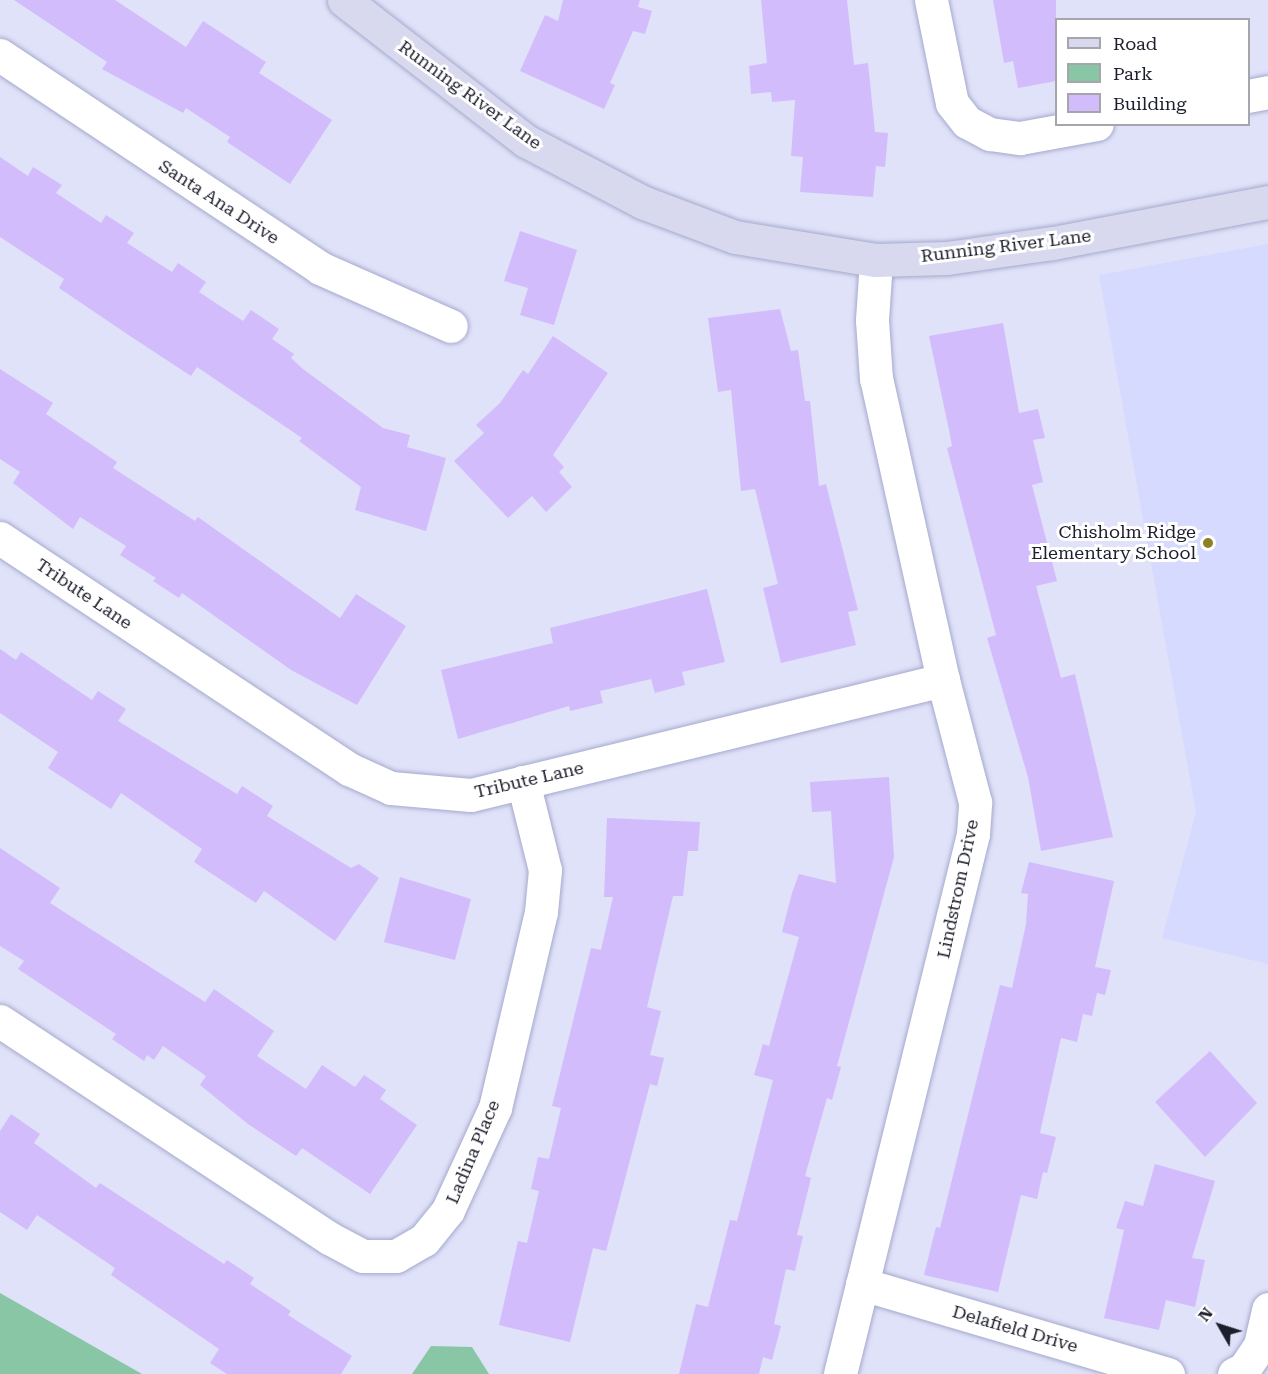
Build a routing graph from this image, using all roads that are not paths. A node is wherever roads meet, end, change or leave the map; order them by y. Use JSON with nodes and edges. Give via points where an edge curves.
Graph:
{"nodes":[{"id":1,"x":344,"y":0,"type":"edge"},
{"id":2,"x":931,"y":0,"type":"edge"},
{"id":3,"x":0,"y":55,"type":"edge"},
{"id":4,"x":1268,"y":92,"type":"edge"},
{"id":5,"x":1250,"y":96,"type":"edge"},
{"id":6,"x":1086,"y":126,"type":"edge"},
{"id":7,"x":1268,"y":202,"type":"edge"},
{"id":8,"x":876,"y":260,"type":"junction"},
{"id":9,"x":451,"y":326,"type":"dead end"},
{"id":10,"x":0,"y":538,"type":"edge"},
{"id":11,"x":943,"y":681,"type":"junction"},
{"id":12,"x":523,"y":782,"type":"junction"},
{"id":13,"x":0,"y":1021,"type":"edge"},
{"id":14,"x":862,"y":1284,"type":"junction"},
{"id":15,"x":1268,"y":1310,"type":"edge"},
{"id":16,"x":840,"y":1374,"type":"edge"},
{"id":17,"x":1168,"y":1374,"type":"edge"},
{"id":18,"x":1234,"y":1374,"type":"edge"}],
"edges":[{"from":1,"to":8,"type":"street","name":"Running River Lane","via":[[526,141],[642,202],[735,237]]},
{"from":2,"to":6,"type":"street","via":[[952,103],[967,122],[990,134],[1020,138]]},
{"from":3,"to":9,"type":"street","name":"Santa Ana Drive","via":[[320,268]]},
{"from":4,"to":5,"type":"street"},
{"from":7,"to":8,"type":"street","name":"Running River Lane","via":[[1053,243],[947,258]]},
{"from":8,"to":11,"type":"street","name":"Lindstrom Drive","via":[[872,320],[876,379]]},
{"from":10,"to":12,"type":"street","name":"Tribute Lane","via":[[349,769],[391,788],[432,793],[471,795]]},
{"from":11,"to":12,"type":"street","name":"Tribute Lane"},
{"from":11,"to":14,"type":"street","name":"Lindstrom Drive","via":[[975,802],[973,834]]},
{"from":12,"to":13,"type":"street","name":"Ladina Place","via":[[545,870],[541,912],[495,1108],[448,1210],[424,1240],[396,1256],[363,1256],[329,1238]]},
{"from":14,"to":16,"type":"street","name":"Lindstrom Drive"},
{"from":14,"to":17,"type":"street","name":"Delafield Drive"},
{"from":15,"to":18,"type":"street","via":[[1260,1345],[1244,1369]]}]}
